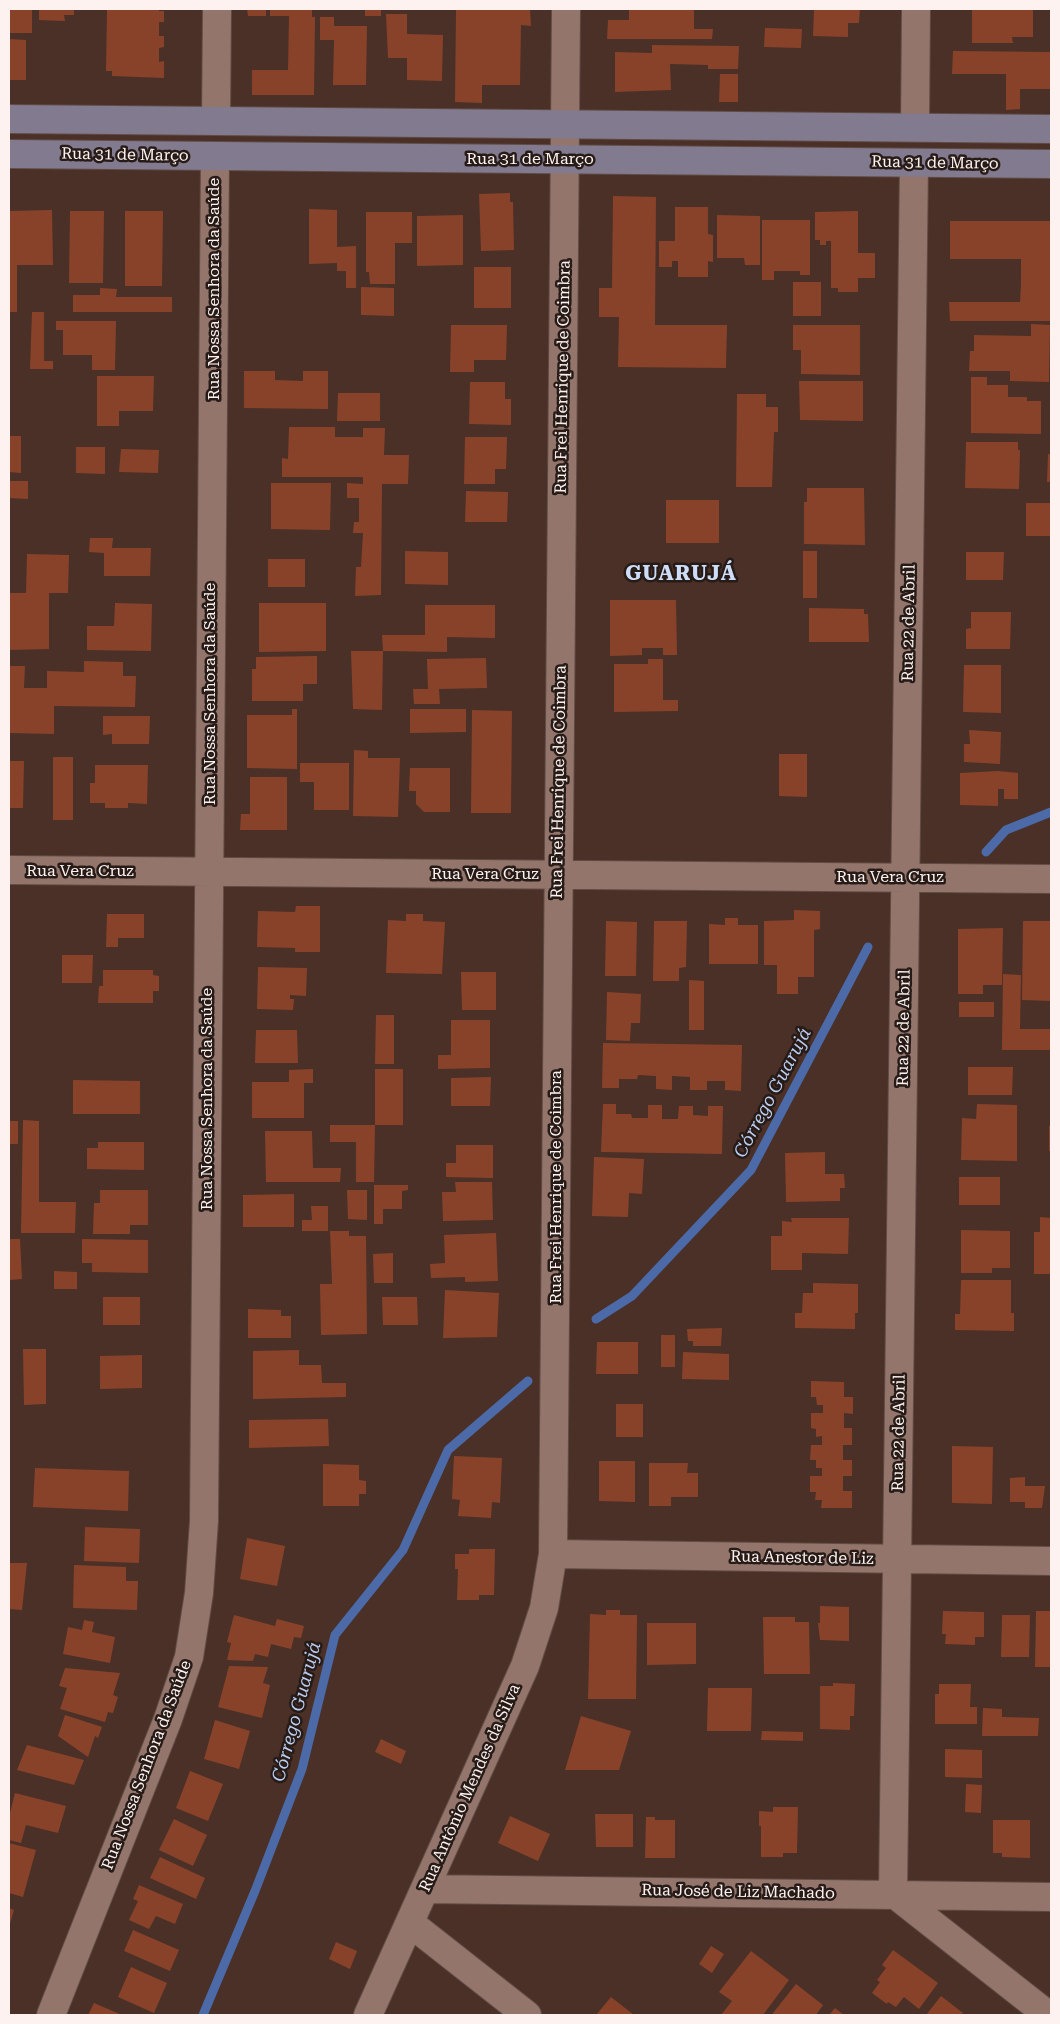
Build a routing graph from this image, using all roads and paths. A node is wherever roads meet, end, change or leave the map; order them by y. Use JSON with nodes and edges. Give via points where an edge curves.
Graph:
{"nodes":[{"id":1,"x":216,"y":9,"type":"edge"},
{"id":2,"x":566,"y":9,"type":"edge"},
{"id":3,"x":916,"y":9,"type":"edge"},
{"id":4,"x":9,"y":120,"type":"edge"},
{"id":5,"x":216,"y":121,"type":"junction"},
{"id":6,"x":565,"y":124,"type":"junction"},
{"id":7,"x":914,"y":127,"type":"junction"},
{"id":8,"x":1051,"y":129,"type":"edge"},
{"id":9,"x":9,"y":154,"type":"edge"},
{"id":10,"x":215,"y":156,"type":"junction"},
{"id":11,"x":565,"y":159,"type":"junction"},
{"id":12,"x":914,"y":163,"type":"junction"},
{"id":13,"x":1051,"y":164,"type":"edge"},
{"id":14,"x":9,"y":870,"type":"edge"},
{"id":15,"x":209,"y":872,"type":"junction"},
{"id":16,"x":559,"y":875,"type":"junction"},
{"id":17,"x":906,"y":878,"type":"junction"},
{"id":18,"x":1051,"y":879,"type":"edge"},
{"id":19,"x":553,"y":1554,"type":"junction"},
{"id":20,"x":897,"y":1559,"type":"junction"},
{"id":21,"x":1051,"y":1561,"type":"edge"},
{"id":22,"x":425,"y":1889,"type":"junction"},
{"id":23,"x":893,"y":1893,"type":"junction"},
{"id":24,"x":1051,"y":1897,"type":"edge"},
{"id":25,"x":410,"y":1923,"type":"junction"},
{"id":26,"x":50,"y":2015,"type":"edge"},
{"id":27,"x":368,"y":2015,"type":"edge"},
{"id":28,"x":527,"y":2015,"type":"edge"},
{"id":29,"x":1048,"y":2015,"type":"edge"}],
"edges":[{"from":1,"to":5,"type":"street"},
{"from":2,"to":6,"type":"street","name":"Rua Frei Henrique de Coimbra"},
{"from":3,"to":7,"type":"street"},
{"from":4,"to":5,"type":"main road","name":"Rua 31 de Março"},
{"from":5,"to":6,"type":"main road","name":"Rua 31 de Março"},
{"from":6,"to":7,"type":"main road","name":"Rua 31 de Março"},
{"from":6,"to":11,"type":"street","name":"Rua Frei Henrique de Coimbra"},
{"from":7,"to":8,"type":"main road","name":"Rua 31 de Março"},
{"from":9,"to":10,"type":"main road","name":"Rua 31 de Março"},
{"from":10,"to":11,"type":"main road","name":"Rua 31 de Março"},
{"from":10,"to":15,"type":"street","name":"Rua Nossa Senhora da Saúde"},
{"from":11,"to":12,"type":"main road","name":"Rua 31 de Março"},
{"from":11,"to":16,"type":"street","name":"Rua Frei Henrique de Coimbra"},
{"from":12,"to":13,"type":"main road","name":"Rua 31 de Março"},
{"from":12,"to":17,"type":"street","name":"Rua 22 de Abril"},
{"from":14,"to":15,"type":"street","name":"Rua Vera Cruz"},
{"from":15,"to":16,"type":"street","name":"Rua Vera Cruz"},
{"from":15,"to":26,"type":"street","name":"Rua Nossa Senhora da Saúde","via":[[204,1521],[199,1593],[188,1657],[168,1720]]},
{"from":16,"to":17,"type":"street","name":"Rua Vera Cruz"},
{"from":16,"to":19,"type":"street","name":"Rua Frei Henrique de Coimbra"},
{"from":17,"to":18,"type":"street","name":"Rua Vera Cruz"},
{"from":17,"to":20,"type":"street","name":"Rua 22 de Abril"},
{"from":19,"to":20,"type":"street","name":"Rua Anestor de Liz"},
{"from":19,"to":22,"type":"street","name":"Rua Antônio Mendes da Silva","via":[[544,1608],[525,1666]]},
{"from":20,"to":21,"type":"street","name":"Rua Anestor de Liz"},
{"from":20,"to":23,"type":"street","name":"Rua 22 de Abril"},
{"from":22,"to":23,"type":"street","name":"Rua José de Liz Machado"},
{"from":22,"to":25,"type":"street","name":"Rua Antônio Mendes da Silva"},
{"from":23,"to":24,"type":"street","name":"Rua José de Liz Machado"},
{"from":23,"to":29,"type":"street"},
{"from":25,"to":27,"type":"street","name":"Rua Antônio Mendes da Silva"},
{"from":25,"to":28,"type":"street"}]}
